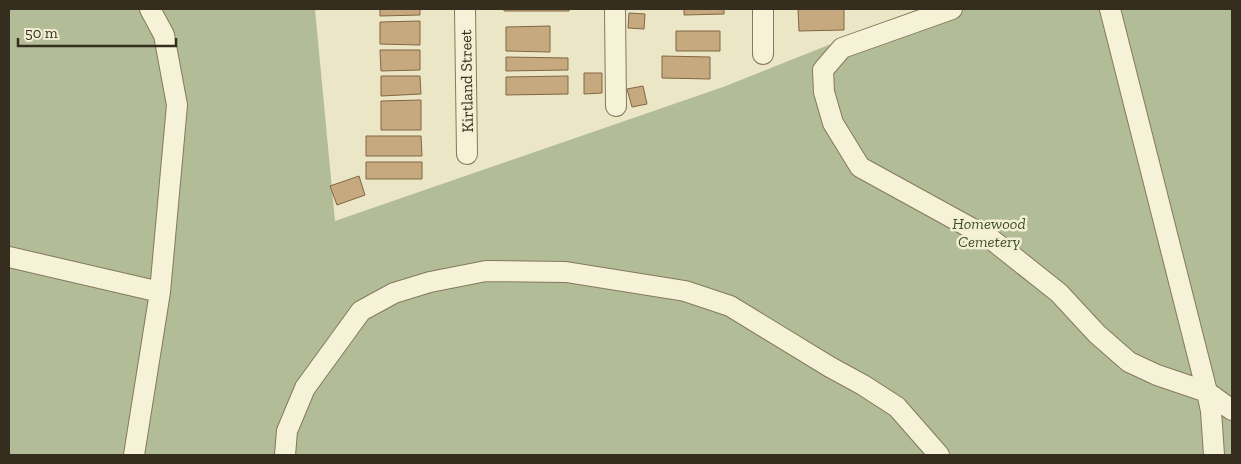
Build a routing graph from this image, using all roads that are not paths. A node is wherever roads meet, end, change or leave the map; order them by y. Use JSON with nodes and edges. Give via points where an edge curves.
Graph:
{"nodes":[{"id":1,"x":150,"y":9,"type":"edge"},
{"id":2,"x":465,"y":9,"type":"edge"},
{"id":3,"x":615,"y":9,"type":"edge"},
{"id":4,"x":763,"y":9,"type":"edge"},
{"id":5,"x":952,"y":9,"type":"edge"},
{"id":6,"x":1110,"y":9,"type":"edge"},
{"id":7,"x":763,"y":54,"type":"dead end"},
{"id":8,"x":616,"y":106,"type":"dead end"},
{"id":9,"x":467,"y":154,"type":"dead end"},
{"id":10,"x":9,"y":257,"type":"edge"},
{"id":11,"x":160,"y":292,"type":"junction"},
{"id":12,"x":1207,"y":392,"type":"junction"},
{"id":13,"x":1232,"y":410,"type":"edge"},
{"id":14,"x":134,"y":455,"type":"edge"},
{"id":15,"x":285,"y":455,"type":"edge"},
{"id":16,"x":939,"y":455,"type":"edge"},
{"id":17,"x":1214,"y":455,"type":"edge"}],
"edges":[{"from":1,"to":11,"type":"street","via":[[164,35],[177,105]]},
{"from":2,"to":9,"type":"street","name":"Kirtland Street"},
{"from":3,"to":8,"type":"street"},
{"from":4,"to":7,"type":"street"},
{"from":5,"to":12,"type":"street","via":[[842,48],[823,70],[824,92],[833,123],[860,167],[991,238],[1059,293],[1097,334],[1129,362]]},
{"from":6,"to":12,"type":"street"},
{"from":10,"to":11,"type":"street"},
{"from":11,"to":14,"type":"street"},
{"from":12,"to":13,"type":"street"},
{"from":12,"to":17,"type":"street"},
{"from":15,"to":16,"type":"street","via":[[287,431],[306,388],[361,312],[394,293],[430,282],[495,271],[566,272],[685,291],[730,306],[897,407]]}]}
